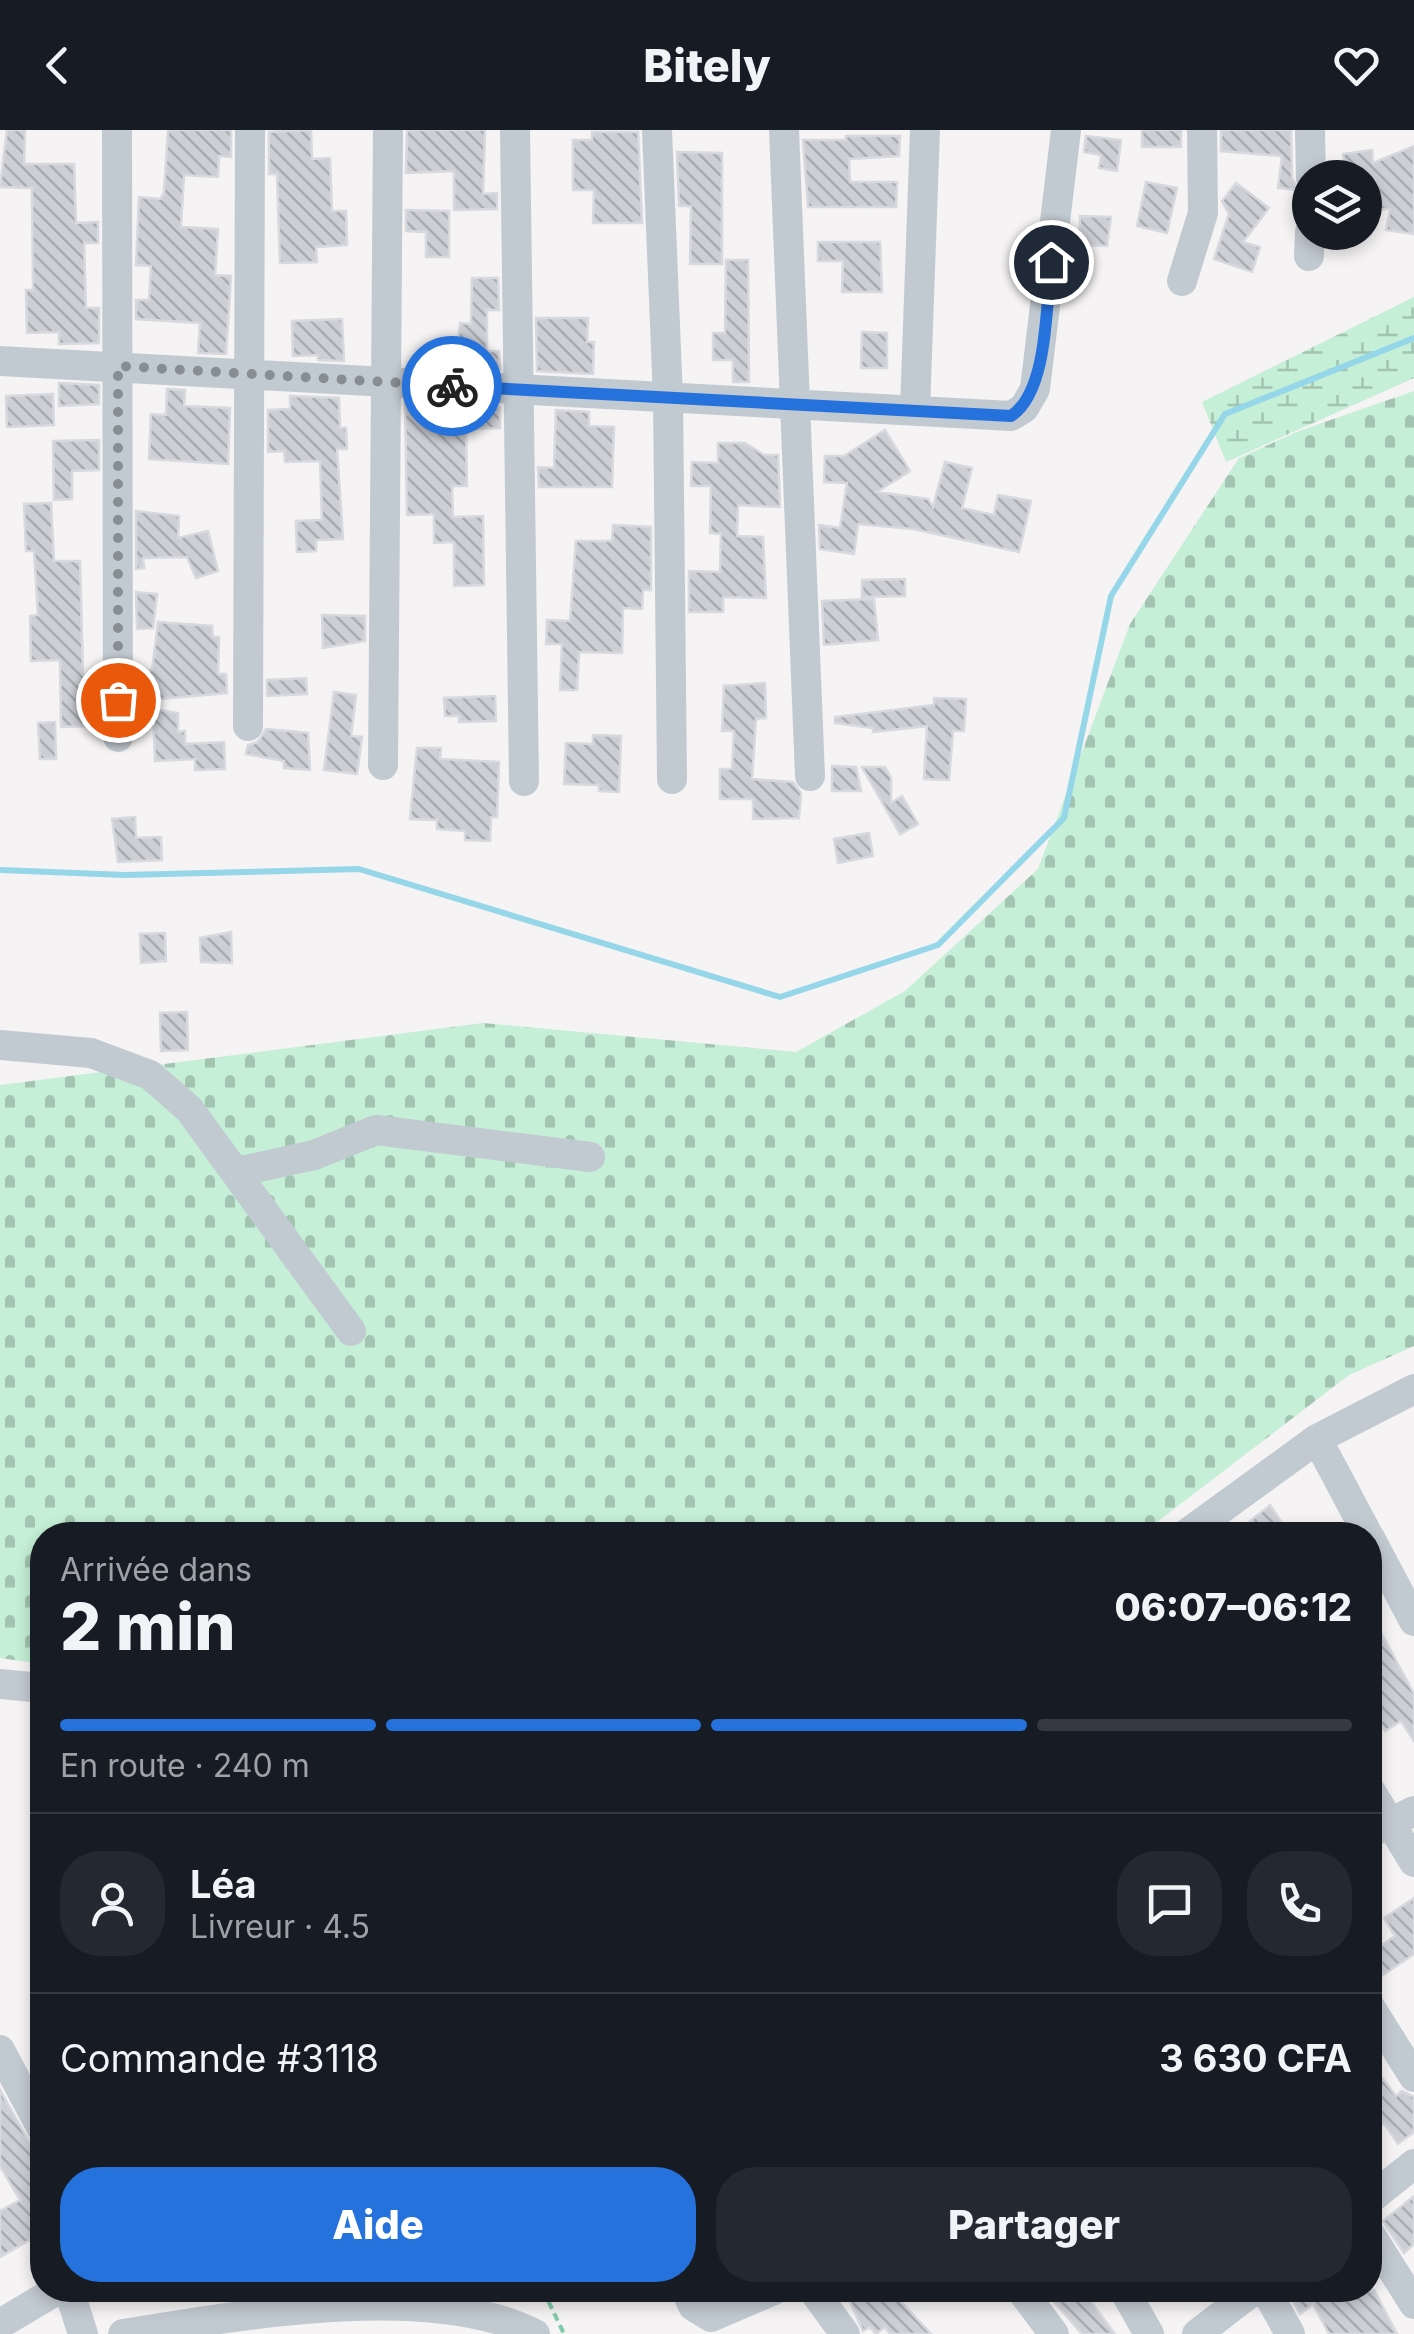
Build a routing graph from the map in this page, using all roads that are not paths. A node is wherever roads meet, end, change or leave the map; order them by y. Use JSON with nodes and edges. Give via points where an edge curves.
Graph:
{"nodes":[{"id":1,"x":117,"y":130,"type":"edge"},
{"id":2,"x":250,"y":130,"type":"edge"},
{"id":3,"x":388,"y":130,"type":"edge"},
{"id":4,"x":514,"y":130,"type":"edge"},
{"id":5,"x":657,"y":130,"type":"edge"},
{"id":6,"x":784,"y":130,"type":"edge"},
{"id":7,"x":925,"y":130,"type":"edge"},
{"id":8,"x":1066,"y":130,"type":"edge"},
{"id":9,"x":1202,"y":130,"type":"edge"},
{"id":10,"x":1310,"y":130,"type":"edge"},
{"id":11,"x":1311,"y":160,"type":"edge"},
{"id":12,"x":1182,"y":281,"type":"dead end"},
{"id":13,"x":0,"y":361,"type":"edge"},
{"id":14,"x":118,"y":366,"type":"junction"},
{"id":15,"x":249,"y":376,"type":"junction"},
{"id":16,"x":383,"y":382,"type":"junction"},
{"id":17,"x":520,"y":389,"type":"junction"},
{"id":18,"x":668,"y":398,"type":"junction"},
{"id":19,"x":796,"y":404,"type":"junction"},
{"id":20,"x":916,"y":410,"type":"junction"},
{"id":21,"x":248,"y":726,"type":"dead end"},
{"id":22,"x":118,"y":737,"type":"dead end"},
{"id":23,"x":383,"y":765,"type":"dead end"},
{"id":24,"x":810,"y":776,"type":"dead end"},
{"id":25,"x":672,"y":780,"type":"dead end"},
{"id":26,"x":524,"y":781,"type":"dead end"},
{"id":27,"x":0,"y":1045,"type":"edge"},
{"id":28,"x":590,"y":1157,"type":"dead end"},
{"id":29,"x":237,"y":1172,"type":"junction"},
{"id":30,"x":351,"y":1331,"type":"dead end"},
{"id":31,"x":1414,"y":1389,"type":"edge"},
{"id":32,"x":1317,"y":1439,"type":"junction"},
{"id":33,"x":1206,"y":1522,"type":"edge"},
{"id":34,"x":1361,"y":1522,"type":"edge"},
{"id":35,"x":1382,"y":1561,"type":"edge"},
{"id":36,"x":1414,"y":1621,"type":"edge"},
{"id":37,"x":0,"y":1684,"type":"edge"},
{"id":38,"x":30,"y":1687,"type":"edge"},
{"id":39,"x":1392,"y":1822,"type":"edge"},
{"id":40,"x":1414,"y":1862,"type":"edge"},
{"id":41,"x":1382,"y":2026,"type":"edge"},
{"id":42,"x":0,"y":2050,"type":"edge"},
{"id":43,"x":1414,"y":2077,"type":"edge"},
{"id":44,"x":30,"y":2100,"type":"edge"},
{"id":45,"x":1414,"y":2164,"type":"edge"},
{"id":46,"x":1382,"y":2189,"type":"edge"},
{"id":47,"x":1382,"y":2253,"type":"edge"},
{"id":48,"x":38,"y":2302,"type":"edge"},
{"id":49,"x":73,"y":2302,"type":"edge"},
{"id":50,"x":691,"y":2302,"type":"edge"},
{"id":51,"x":746,"y":2302,"type":"edge"},
{"id":52,"x":822,"y":2302,"type":"edge"},
{"id":53,"x":1030,"y":2302,"type":"edge"},
{"id":54,"x":1131,"y":2302,"type":"edge"},
{"id":55,"x":1238,"y":2302,"type":"edge"},
{"id":56,"x":1273,"y":2302,"type":"edge"},
{"id":57,"x":1414,"y":2304,"type":"edge"},
{"id":58,"x":0,"y":2324,"type":"edge"},
{"id":59,"x":83,"y":2334,"type":"edge"},
{"id":60,"x":123,"y":2334,"type":"edge"},
{"id":61,"x":535,"y":2334,"type":"edge"},
{"id":62,"x":845,"y":2334,"type":"edge"},
{"id":63,"x":1054,"y":2334,"type":"edge"},
{"id":64,"x":1149,"y":2334,"type":"edge"},
{"id":65,"x":1197,"y":2334,"type":"edge"},
{"id":66,"x":1290,"y":2334,"type":"edge"}],
"edges":[{"from":1,"to":14,"type":"street"},
{"from":2,"to":15,"type":"street"},
{"from":3,"to":16,"type":"street"},
{"from":4,"to":17,"type":"street"},
{"from":5,"to":18,"type":"street"},
{"from":6,"to":19,"type":"street"},
{"from":7,"to":20,"type":"street"},
{"from":8,"to":20,"type":"street","via":[[1035,389],[1011,416]]},
{"from":9,"to":12,"type":"street","via":[[1203,213]]},
{"from":10,"to":11,"type":"street"},
{"from":13,"to":14,"type":"street"},
{"from":14,"to":15,"type":"street"},
{"from":14,"to":22,"type":"street"},
{"from":15,"to":16,"type":"street"},
{"from":15,"to":21,"type":"street"},
{"from":16,"to":17,"type":"street"},
{"from":16,"to":23,"type":"street"},
{"from":17,"to":18,"type":"street"},
{"from":17,"to":26,"type":"street"},
{"from":18,"to":19,"type":"street"},
{"from":18,"to":25,"type":"street"},
{"from":19,"to":20,"type":"street"},
{"from":19,"to":24,"type":"street"},
{"from":27,"to":29,"type":"street","via":[[91,1053],[150,1074],[188,1109]]},
{"from":28,"to":29,"type":"street","via":[[376,1130],[314,1155]]},
{"from":29,"to":30,"type":"street"},
{"from":31,"to":32,"type":"street"},
{"from":32,"to":33,"type":"street"},
{"from":32,"to":34,"type":"street"},
{"from":35,"to":36,"type":"street"},
{"from":37,"to":38,"type":"street"},
{"from":39,"to":40,"type":"street"},
{"from":41,"to":43,"type":"street"},
{"from":42,"to":44,"type":"street"},
{"from":45,"to":46,"type":"street"},
{"from":47,"to":57,"type":"street"},
{"from":48,"to":58,"type":"street"},
{"from":49,"to":59,"type":"street"},
{"from":50,"to":51,"type":"street","via":[[710,2317]]},
{"from":52,"to":62,"type":"street"},
{"from":53,"to":63,"type":"street"},
{"from":54,"to":64,"type":"street"},
{"from":55,"to":65,"type":"street"},
{"from":56,"to":66,"type":"street"},
{"from":60,"to":61,"type":"street","via":[[292,2308],[369,2308],[456,2310]]}]}
